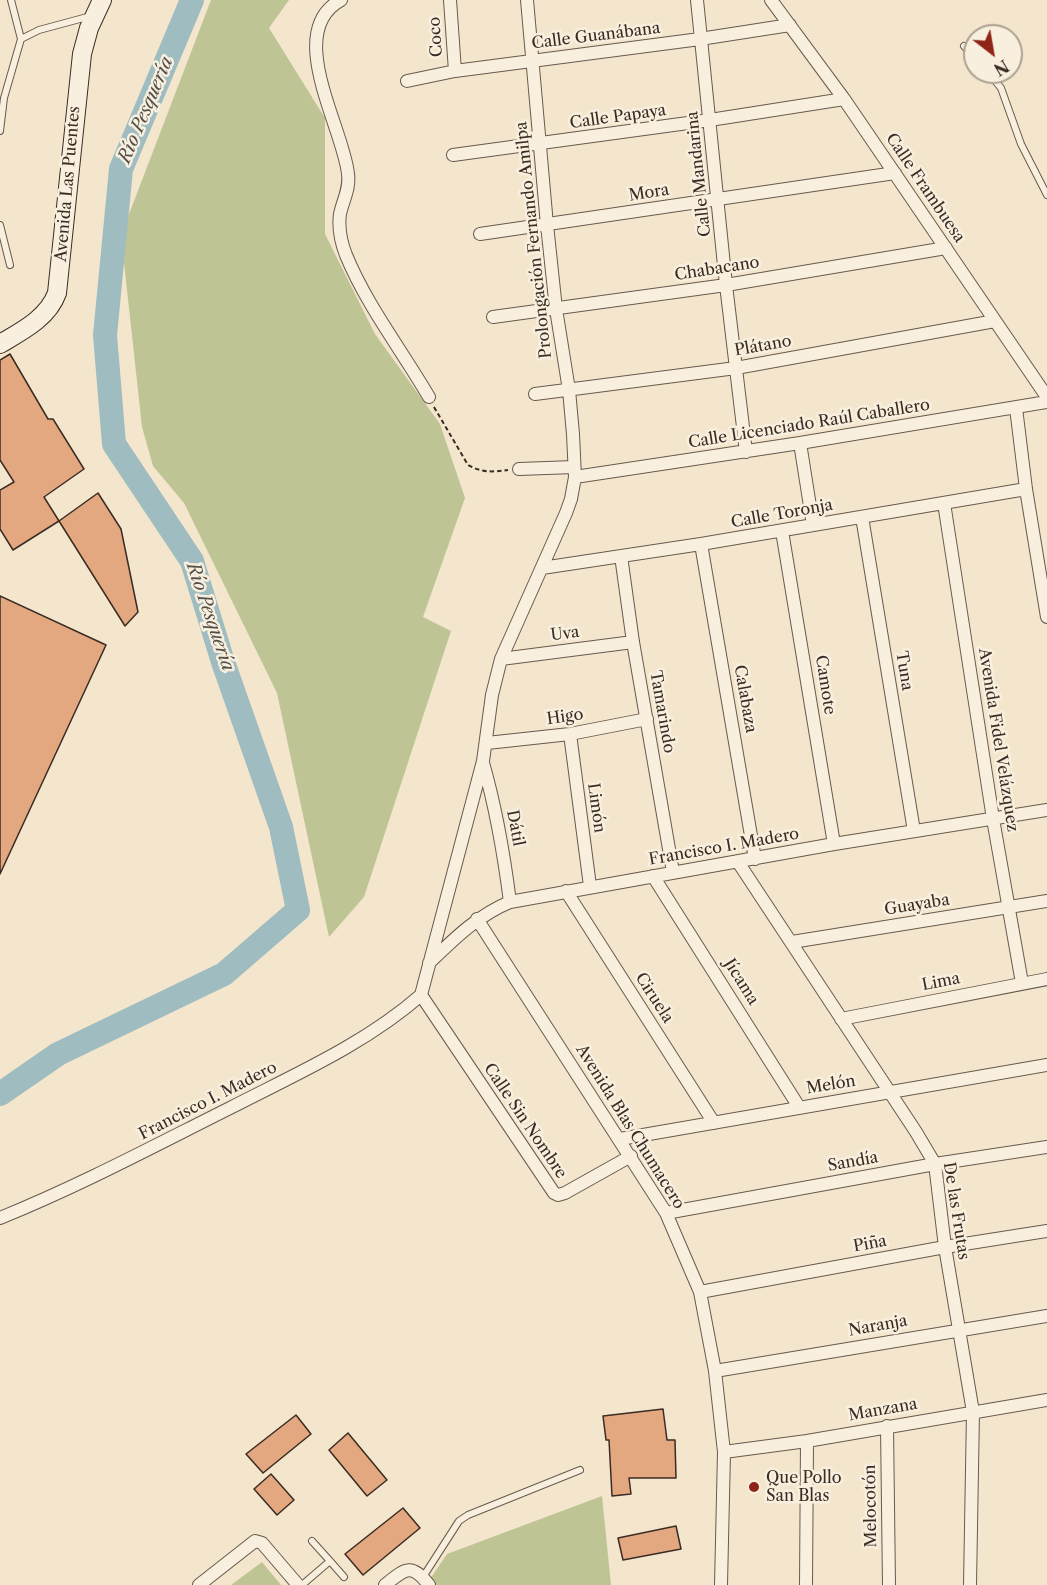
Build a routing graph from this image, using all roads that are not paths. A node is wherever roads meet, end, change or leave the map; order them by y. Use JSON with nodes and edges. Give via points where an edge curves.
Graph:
{"nodes":[{"id":1,"x":11,"y":0,"type":"edge"},
{"id":2,"x":450,"y":0,"type":"edge"},
{"id":3,"x":526,"y":0,"type":"edge"},
{"id":4,"x":697,"y":0,"type":"edge"},
{"id":5,"x":771,"y":0,"type":"edge"},
{"id":6,"x":338,"y":2,"type":"edge"},
{"id":7,"x":98,"y":8,"type":"edge"},
{"id":8,"x":790,"y":25,"type":"junction"},
{"id":9,"x":21,"y":39,"type":"junction"},
{"id":10,"x":700,"y":39,"type":"junction"},
{"id":11,"x":533,"y":60,"type":"junction"},
{"id":12,"x":454,"y":71,"type":"junction"},
{"id":13,"x":407,"y":81,"type":"dead end"},
{"id":14,"x":998,"y":84,"type":"edge"},
{"id":15,"x":844,"y":99,"type":"junction"},
{"id":16,"x":710,"y":120,"type":"junction"},
{"id":17,"x":0,"y":131,"type":"edge"},
{"id":18,"x":538,"y":144,"type":"junction"},
{"id":19,"x":453,"y":155,"type":"dead end"},
{"id":20,"x":895,"y":173,"type":"junction"},
{"id":21,"x":1047,"y":195,"type":"edge"},
{"id":22,"x":718,"y":199,"type":"junction"},
{"id":23,"x":0,"y":225,"type":"edge"},
{"id":24,"x":547,"y":225,"type":"junction"},
{"id":25,"x":480,"y":234,"type":"dead end"},
{"id":26,"x":946,"y":248,"type":"junction"},
{"id":27,"x":10,"y":265,"type":"dead end"},
{"id":28,"x":726,"y":285,"type":"junction"},
{"id":29,"x":556,"y":309,"type":"junction"},
{"id":30,"x":493,"y":317,"type":"dead end"},
{"id":31,"x":995,"y":321,"type":"junction"},
{"id":32,"x":0,"y":344,"type":"edge"},
{"id":33,"x":736,"y":368,"type":"junction"},
{"id":34,"x":569,"y":390,"type":"junction"},
{"id":35,"x":535,"y":394,"type":"dead end"},
{"id":36,"x":429,"y":397,"type":"road end"},
{"id":37,"x":1047,"y":398,"type":"edge"},
{"id":38,"x":1047,"y":402,"type":"edge"},
{"id":39,"x":1016,"y":408,"type":"junction"},
{"id":40,"x":800,"y":443,"type":"junction"},
{"id":41,"x":746,"y":452,"type":"junction"},
{"id":42,"x":519,"y":469,"type":"road end"},
{"id":43,"x":575,"y":472,"type":"junction"},
{"id":44,"x":1026,"y":489,"type":"junction"},
{"id":45,"x":944,"y":502,"type":"junction"},
{"id":46,"x":862,"y":518,"type":"junction"},
{"id":47,"x":813,"y":525,"type":"junction"},
{"id":48,"x":782,"y":531,"type":"junction"},
{"id":49,"x":701,"y":544,"type":"junction"},
{"id":50,"x":621,"y":556,"type":"junction"},
{"id":51,"x":542,"y":568,"type":"junction"},
{"id":52,"x":1047,"y":616,"type":"edge"},
{"id":53,"x":633,"y":642,"type":"junction"},
{"id":54,"x":501,"y":659,"type":"junction"},
{"id":55,"x":647,"y":719,"type":"junction"},
{"id":56,"x":570,"y":734,"type":"junction"},
{"id":57,"x":487,"y":743,"type":"junction"},
{"id":58,"x":483,"y":761,"type":"junction"},
{"id":59,"x":1047,"y":810,"type":"edge"},
{"id":60,"x":993,"y":819,"type":"junction"},
{"id":61,"x":914,"y":831,"type":"junction"},
{"id":62,"x":834,"y":844,"type":"junction"},
{"id":63,"x":755,"y":859,"type":"junction"},
{"id":64,"x":738,"y":862,"type":"junction"},
{"id":65,"x":673,"y":872,"type":"junction"},
{"id":66,"x":654,"y":876,"type":"junction"},
{"id":67,"x":590,"y":886,"type":"junction"},
{"id":68,"x":566,"y":891,"type":"junction"},
{"id":69,"x":1047,"y":901,"type":"edge"},
{"id":70,"x":510,"y":902,"type":"junction"},
{"id":71,"x":1010,"y":907,"type":"junction"},
{"id":72,"x":477,"y":919,"type":"junction"},
{"id":73,"x":792,"y":942,"type":"junction"},
{"id":74,"x":428,"y":964,"type":"junction"},
{"id":75,"x":1047,"y":979,"type":"edge"},
{"id":76,"x":1022,"y":983,"type":"junction"},
{"id":77,"x":421,"y":995,"type":"junction"},
{"id":78,"x":841,"y":1019,"type":"junction"},
{"id":79,"x":1047,"y":1065,"type":"edge"},
{"id":80,"x":890,"y":1092,"type":"junction"},
{"id":81,"x":799,"y":1107,"type":"junction"},
{"id":82,"x":714,"y":1123,"type":"junction"},
{"id":83,"x":620,"y":1139,"type":"junction"},
{"id":84,"x":1047,"y":1147,"type":"edge"},
{"id":85,"x":631,"y":1156,"type":"junction"},
{"id":86,"x":935,"y":1164,"type":"junction"},
{"id":87,"x":666,"y":1213,"type":"junction"},
{"id":88,"x":0,"y":1218,"type":"edge"},
{"id":89,"x":1047,"y":1231,"type":"edge"},
{"id":90,"x":945,"y":1247,"type":"junction"},
{"id":91,"x":700,"y":1292,"type":"junction"},
{"id":92,"x":1047,"y":1316,"type":"edge"},
{"id":93,"x":959,"y":1329,"type":"junction"},
{"id":94,"x":715,"y":1371,"type":"junction"},
{"id":95,"x":1047,"y":1400,"type":"edge"},
{"id":96,"x":973,"y":1412,"type":"junction"},
{"id":97,"x":886,"y":1426,"type":"junction"},
{"id":98,"x":807,"y":1441,"type":"junction"},
{"id":99,"x":724,"y":1452,"type":"junction"},
{"id":100,"x":580,"y":1470,"type":"dead end"},
{"id":101,"x":312,"y":1540,"type":"dead end"},
{"id":102,"x":330,"y":1561,"type":"junction"},
{"id":103,"x":344,"y":1577,"type":"dead end"},
{"id":104,"x":426,"y":1581,"type":"edge"},
{"id":105,"x":199,"y":1585,"type":"edge"},
{"id":106,"x":300,"y":1585,"type":"edge"},
{"id":107,"x":385,"y":1585,"type":"edge"},
{"id":108,"x":721,"y":1585,"type":"edge"},
{"id":109,"x":806,"y":1585,"type":"edge"},
{"id":110,"x":889,"y":1585,"type":"edge"},
{"id":111,"x":970,"y":1585,"type":"edge"}],
"edges":[{"from":1,"to":9,"type":"lane"},
{"from":2,"to":12,"type":"street","name":"Coco"},
{"from":3,"to":11,"type":"street","name":"Prolongación Fernando Amilpa"},
{"from":4,"to":10,"type":"street","name":"Calle Mandarina"},
{"from":5,"to":8,"type":"street","name":"Calle Frambuesa"},
{"from":6,"to":36,"type":"street","via":[[320,24],[316,54],[347,162],[349,178],[340,215],[341,240],[369,303]]},
{"from":7,"to":9,"type":"lane"},
{"from":7,"to":32,"type":"street","name":"Avenida Las Puentes","via":[[84,42],[78,82],[57,292],[41,317]]},
{"from":8,"to":10,"type":"street","name":"Calle Guanábana"},
{"from":8,"to":15,"type":"street","name":"Calle Frambuesa"},
{"from":9,"to":17,"type":"lane","via":[[4,98]]},
{"from":10,"to":11,"type":"street","name":"Calle Guanábana"},
{"from":10,"to":16,"type":"street","name":"Calle Mandarina"},
{"from":11,"to":12,"type":"street","name":"Calle Guanábana"},
{"from":11,"to":18,"type":"street","name":"Prolongación Fernando Amilpa"},
{"from":12,"to":13,"type":"street","name":"Calle Guanábana"},
{"from":14,"to":21,"type":"lane","via":[[1021,144]]},
{"from":15,"to":16,"type":"street","name":"Calle Papaya"},
{"from":15,"to":20,"type":"street","name":"Calle Frambuesa"},
{"from":16,"to":18,"type":"street","name":"Calle Papaya"},
{"from":16,"to":22,"type":"street","name":"Calle Mandarina"},
{"from":18,"to":19,"type":"street","name":"Calle Papaya"},
{"from":18,"to":24,"type":"street","name":"Prolongación Fernando Amilpa"},
{"from":20,"to":22,"type":"street","name":"Mora"},
{"from":20,"to":26,"type":"street","name":"Calle Frambuesa"},
{"from":22,"to":24,"type":"street","name":"Mora"},
{"from":22,"to":28,"type":"street","name":"Calle Mandarina"},
{"from":23,"to":27,"type":"lane"},
{"from":24,"to":25,"type":"street","name":"Mora"},
{"from":24,"to":29,"type":"street","name":"Prolongación Fernando Amilpa"},
{"from":26,"to":28,"type":"street","name":"Chabacano"},
{"from":26,"to":31,"type":"street","name":"Calle Frambuesa"},
{"from":28,"to":29,"type":"street","name":"Chabacano"},
{"from":28,"to":33,"type":"street","name":"Calle Mandarina"},
{"from":29,"to":30,"type":"street","name":"Chabacano"},
{"from":29,"to":34,"type":"street","name":"Prolongación Fernando Amilpa"},
{"from":31,"to":33,"type":"street","name":"Plátano"},
{"from":31,"to":37,"type":"street","name":"Calle Frambuesa"},
{"from":33,"to":34,"type":"street","name":"Plátano"},
{"from":33,"to":41,"type":"street","name":"Calle Mandarina"},
{"from":34,"to":35,"type":"street","name":"Plátano"},
{"from":34,"to":43,"type":"street","name":"Prolongación Fernando Amilpa"},
{"from":38,"to":39,"type":"street","name":"Calle Licenciado Raúl Caballero"},
{"from":39,"to":40,"type":"street","name":"Calle Licenciado Raúl Caballero"},
{"from":39,"to":44,"type":"street"},
{"from":40,"to":41,"type":"street","name":"Calle Licenciado Raúl Caballero"},
{"from":40,"to":47,"type":"street"},
{"from":41,"to":43,"type":"street","name":"Calle Licenciado Raúl Caballero"},
{"from":42,"to":43,"type":"street","name":"Calle Licenciado Raúl Caballero"},
{"from":43,"to":51,"type":"street","via":[[571,499]]},
{"from":44,"to":45,"type":"street","name":"Calle Toronja"},
{"from":44,"to":52,"type":"street"},
{"from":45,"to":46,"type":"street","name":"Calle Toronja"},
{"from":45,"to":60,"type":"street","name":"Avenida Fidel Velázquez"},
{"from":46,"to":47,"type":"street","name":"Calle Toronja"},
{"from":46,"to":61,"type":"street","name":"Tuna"},
{"from":47,"to":48,"type":"street","name":"Calle Toronja"},
{"from":48,"to":49,"type":"street","name":"Calle Toronja"},
{"from":48,"to":62,"type":"street","name":"Camote"},
{"from":49,"to":50,"type":"street","name":"Calle Toronja"},
{"from":49,"to":63,"type":"street","name":"Calabaza"},
{"from":50,"to":51,"type":"street","name":"Calle Toronja"},
{"from":50,"to":53,"type":"street","name":"Tamarindo"},
{"from":51,"to":54,"type":"street"},
{"from":53,"to":54,"type":"street","name":"Uva"},
{"from":53,"to":55,"type":"street","name":"Tamarindo"},
{"from":54,"to":57,"type":"street"},
{"from":55,"to":56,"type":"street","name":"Higo"},
{"from":55,"to":65,"type":"street","name":"Tamarindo"},
{"from":56,"to":57,"type":"street","name":"Higo"},
{"from":56,"to":67,"type":"street","name":"Limón"},
{"from":57,"to":58,"type":"street"},
{"from":58,"to":70,"type":"street","name":"Dátil"},
{"from":58,"to":74,"type":"street"},
{"from":59,"to":60,"type":"street","name":"Francisco I. Madero"},
{"from":60,"to":61,"type":"street","name":"Francisco I. Madero"},
{"from":60,"to":71,"type":"street","name":"Avenida Fidel Velázquez"},
{"from":61,"to":62,"type":"street","name":"Francisco I. Madero"},
{"from":62,"to":63,"type":"street","name":"Francisco I. Madero"},
{"from":63,"to":64,"type":"street","name":"Francisco I. Madero"},
{"from":64,"to":65,"type":"street","name":"Francisco I. Madero"},
{"from":64,"to":73,"type":"street","name":"De las Frutas"},
{"from":65,"to":66,"type":"street","name":"Francisco I. Madero"},
{"from":66,"to":67,"type":"street","name":"Francisco I. Madero"},
{"from":66,"to":81,"type":"street","name":"Jícama"},
{"from":67,"to":68,"type":"street","name":"Francisco I. Madero"},
{"from":68,"to":70,"type":"street","name":"Francisco I. Madero"},
{"from":68,"to":82,"type":"street","name":"Ciruela"},
{"from":69,"to":71,"type":"street","name":"Guayaba"},
{"from":70,"to":72,"type":"street","name":"Francisco I. Madero"},
{"from":71,"to":73,"type":"street","name":"Guayaba"},
{"from":71,"to":76,"type":"street","name":"Avenida Fidel Velázquez"},
{"from":72,"to":74,"type":"street","name":"Francisco I. Madero"},
{"from":72,"to":83,"type":"street","name":"Avenida Blas Chumacero"},
{"from":73,"to":78,"type":"street","name":"De las Frutas"},
{"from":74,"to":77,"type":"street"},
{"from":75,"to":76,"type":"street","name":"Lima"},
{"from":76,"to":78,"type":"street","name":"Lima"},
{"from":77,"to":85,"type":"street","name":"Calle Sin Nombre","via":[[554,1193],[565,1193]]},
{"from":77,"to":88,"type":"street","name":"Francisco I. Madero","via":[[379,1028],[309,1069],[101,1173]]},
{"from":78,"to":80,"type":"street","name":"De las Frutas"},
{"from":79,"to":80,"type":"street","name":"Melón"},
{"from":80,"to":81,"type":"street","name":"Melón"},
{"from":80,"to":86,"type":"street","name":"De las Frutas"},
{"from":81,"to":82,"type":"street","name":"Melón"},
{"from":82,"to":83,"type":"street","name":"Melón"},
{"from":83,"to":85,"type":"street","name":"Avenida Blas Chumacero"},
{"from":84,"to":86,"type":"street","name":"Sandía"},
{"from":85,"to":87,"type":"street","name":"Avenida Blas Chumacero"},
{"from":86,"to":87,"type":"street","name":"Sandía"},
{"from":86,"to":90,"type":"street","name":"De las Frutas"},
{"from":87,"to":91,"type":"street","name":"Avenida Blas Chumacero"},
{"from":89,"to":90,"type":"street","name":"Piña"},
{"from":90,"to":91,"type":"street","name":"Piña"},
{"from":90,"to":93,"type":"street","name":"De las Frutas"},
{"from":91,"to":94,"type":"street","name":"Avenida Blas Chumacero"},
{"from":92,"to":93,"type":"street","name":"Naranja"},
{"from":93,"to":94,"type":"street","name":"Naranja"},
{"from":93,"to":96,"type":"street","name":"De las Frutas"},
{"from":94,"to":99,"type":"street","name":"Avenida Blas Chumacero"},
{"from":95,"to":96,"type":"street","name":"Manzana"},
{"from":96,"to":97,"type":"street","name":"Manzana"},
{"from":96,"to":111,"type":"street","name":"De las Frutas"},
{"from":97,"to":98,"type":"street","name":"Manzana"},
{"from":97,"to":110,"type":"street","name":"Melocotón"},
{"from":98,"to":99,"type":"street","name":"Manzana"},
{"from":98,"to":109,"type":"street"},
{"from":99,"to":108,"type":"street","name":"Avenida Blas Chumacero"},
{"from":100,"to":104,"type":"lane","via":[[459,1521]]},
{"from":101,"to":102,"type":"lane"},
{"from":102,"to":103,"type":"lane"},
{"from":102,"to":106,"type":"lane"},
{"from":104,"to":107,"type":"street","via":[[409,1569]]},
{"from":105,"to":106,"type":"street","via":[[255,1541],[262,1543]]}]}
